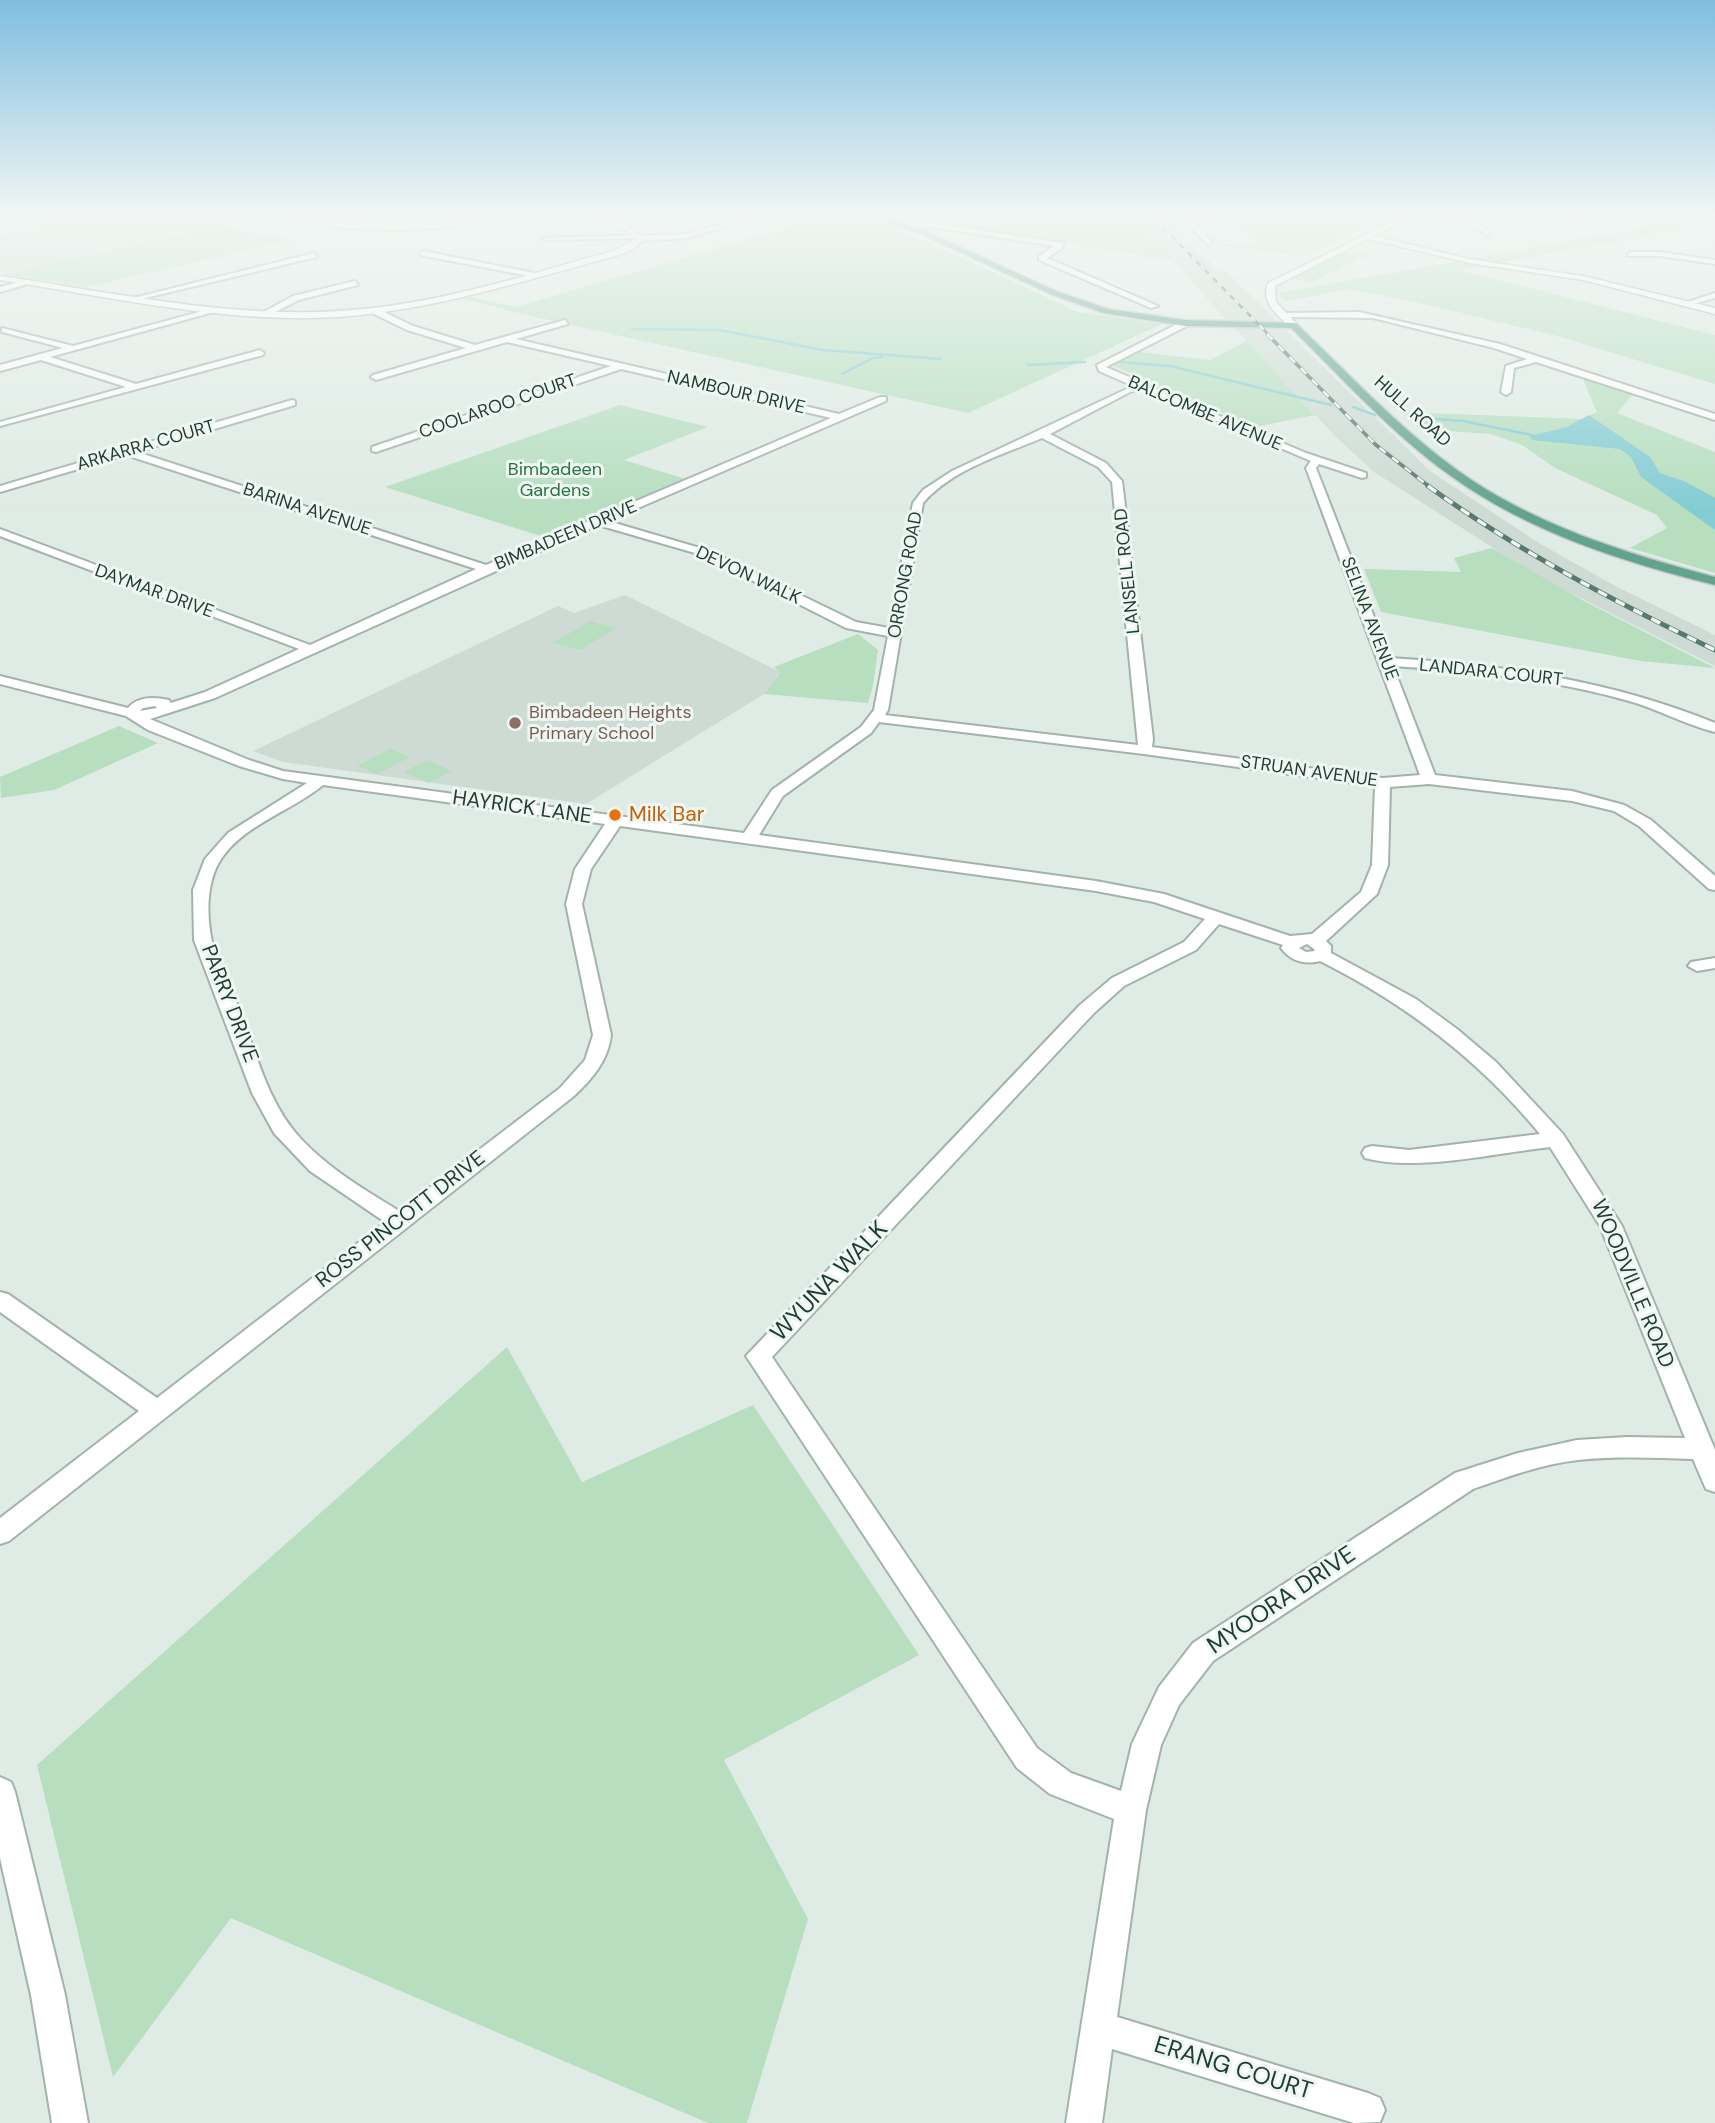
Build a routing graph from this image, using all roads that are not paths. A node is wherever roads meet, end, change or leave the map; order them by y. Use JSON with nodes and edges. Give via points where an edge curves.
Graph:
{"nodes":[{"id":1,"x":206,"y":313,"type":"edge"},
{"id":2,"x":253,"y":313,"type":"edge"},
{"id":3,"x":298,"y":313,"type":"edge"},
{"id":4,"x":379,"y":313,"type":"edge"},
{"id":5,"x":1120,"y":313,"type":"edge"},
{"id":6,"x":264,"y":314,"type":"joint"},
{"id":7,"x":1283,"y":315,"type":"joint"},
{"id":8,"x":565,"y":322,"type":"dead end"},
{"id":9,"x":1186,"y":323,"type":"junction"},
{"id":10,"x":1293,"y":325,"type":"junction"},
{"id":11,"x":5,"y":330,"type":"dead end"},
{"id":12,"x":510,"y":340,"type":"junction"},
{"id":13,"x":473,"y":347,"type":"junction"},
{"id":14,"x":75,"y":349,"type":"junction"},
{"id":15,"x":260,"y":353,"type":"dead end"},
{"id":16,"x":42,"y":358,"type":"junction"},
{"id":17,"x":1536,"y":359,"type":"junction"},
{"id":18,"x":621,"y":366,"type":"junction"},
{"id":19,"x":0,"y":368,"type":"edge"},
{"id":20,"x":376,"y":377,"type":"dead end"},
{"id":21,"x":136,"y":387,"type":"junction"},
{"id":22,"x":1140,"y":387,"type":"junction"},
{"id":23,"x":1506,"y":392,"type":"dead end"},
{"id":24,"x":883,"y":399,"type":"dead end"},
{"id":25,"x":292,"y":403,"type":"dead end"},
{"id":26,"x":839,"y":417,"type":"junction"},
{"id":27,"x":1715,"y":417,"type":"edge"},
{"id":28,"x":3,"y":424,"type":"dead end"},
{"id":29,"x":1042,"y":434,"type":"junction"},
{"id":30,"x":376,"y":449,"type":"dead end"},
{"id":31,"x":127,"y":452,"type":"junction"},
{"id":32,"x":1317,"y":460,"type":"junction"},
{"id":33,"x":1366,"y":476,"type":"dead end"},
{"id":34,"x":0,"y":489,"type":"edge"},
{"id":35,"x":598,"y":522,"type":"junction"},
{"id":36,"x":0,"y":532,"type":"edge"},
{"id":37,"x":487,"y":569,"type":"junction"},
{"id":38,"x":1715,"y":581,"type":"edge"},
{"id":39,"x":896,"y":634,"type":"junction"},
{"id":40,"x":310,"y":649,"type":"junction"},
{"id":41,"x":1386,"y":662,"type":"junction"},
{"id":42,"x":0,"y":680,"type":"edge"},
{"id":43,"x":78,"y":699,"type":"junction"},
{"id":44,"x":156,"y":707,"type":"junction"},
{"id":45,"x":134,"y":715,"type":"junction"},
{"id":46,"x":877,"y":718,"type":"junction"},
{"id":47,"x":1715,"y":728,"type":"edge"},
{"id":48,"x":180,"y":737,"type":"junction"},
{"id":49,"x":1144,"y":750,"type":"junction"},
{"id":50,"x":1429,"y":779,"type":"junction"},
{"id":51,"x":320,"y":780,"type":"junction"},
{"id":52,"x":1383,"y":783,"type":"junction"},
{"id":53,"x":616,"y":820,"type":"junction"},
{"id":54,"x":749,"y":838,"type":"junction"},
{"id":55,"x":1715,"y":885,"type":"edge"},
{"id":56,"x":1217,"y":916,"type":"junction"},
{"id":57,"x":1318,"y":948,"type":"junction"},
{"id":58,"x":1556,"y":1139,"type":"junction"},
{"id":59,"x":1372,"y":1153,"type":"dead end"},
{"id":60,"x":399,"y":1221,"type":"junction"},
{"id":61,"x":0,"y":1300,"type":"edge"},
{"id":62,"x":156,"y":1410,"type":"junction"},
{"id":63,"x":1702,"y":1449,"type":"junction"},
{"id":64,"x":1715,"y":1481,"type":"edge"},
{"id":65,"x":0,"y":1532,"type":"edge"},
{"id":66,"x":0,"y":1792,"type":"edge"},
{"id":67,"x":1131,"y":1810,"type":"junction"},
{"id":68,"x":1098,"y":2028,"type":"junction"},
{"id":69,"x":1368,"y":2110,"type":"dead end"},
{"id":70,"x":70,"y":2123,"type":"edge"},
{"id":71,"x":1084,"y":2123,"type":"edge"}],
"edges":[{"from":1,"to":14,"type":"street"},
{"from":2,"to":6,"type":"street"},
{"from":3,"to":6,"type":"street"},
{"from":4,"to":13,"type":"street","via":[[420,332]]},
{"from":5,"to":9,"type":"main road"},
{"from":7,"to":10,"type":"street","name":"HULL ROAD"},
{"from":7,"to":17,"type":"street","via":[[1367,315]]},
{"from":8,"to":12,"type":"street"},
{"from":9,"to":10,"type":"main road"},
{"from":9,"to":22,"type":"street","name":"BALCOMBE AVENUE","via":[[1101,365],[1105,372]]},
{"from":10,"to":38,"type":"main road","name":"HULL ROAD","via":[[1417,443],[1481,490],[1557,529]]},
{"from":11,"to":14,"type":"street"},
{"from":12,"to":13,"type":"street"},
{"from":12,"to":18,"type":"street","name":"NAMBOUR DRIVE"},
{"from":13,"to":20,"type":"street"},
{"from":14,"to":16,"type":"street"},
{"from":15,"to":21,"type":"street"},
{"from":16,"to":19,"type":"street"},
{"from":16,"to":21,"type":"street"},
{"from":17,"to":23,"type":"street","via":[[1510,366]]},
{"from":17,"to":27,"type":"street"},
{"from":18,"to":26,"type":"street","name":"NAMBOUR DRIVE"},
{"from":18,"to":30,"type":"street","name":"COOLAROO COURT"},
{"from":21,"to":28,"type":"street"},
{"from":22,"to":29,"type":"street","name":"ORRONG ROAD"},
{"from":22,"to":32,"type":"street","name":"BALCOMBE AVENUE"},
{"from":24,"to":26,"type":"street","name":"BIMBADEEN DRIVE"},
{"from":25,"to":31,"type":"street","name":"ARKARRA COURT"},
{"from":26,"to":35,"type":"street","name":"BIMBADEEN DRIVE"},
{"from":29,"to":39,"type":"street","name":"ORRONG ROAD","via":[[942,481],[922,496]]},
{"from":29,"to":49,"type":"street","name":"LANSELL ROAD","via":[[1102,465],[1117,481]]},
{"from":31,"to":34,"type":"street","name":"ARKARRA COURT"},
{"from":31,"to":37,"type":"street","name":"BARINA AVENUE"},
{"from":32,"to":33,"type":"street","name":"BALCOMBE AVENUE"},
{"from":32,"to":41,"type":"street","name":"SELINA AVENUE","via":[[1311,468]]},
{"from":35,"to":37,"type":"street","name":"BIMBADEEN DRIVE"},
{"from":35,"to":39,"type":"street","name":"DEVON WALK","via":[[706,553],[852,625]]},
{"from":36,"to":40,"type":"street","name":"DAYMAR DRIVE"},
{"from":37,"to":40,"type":"street","name":"BIMBADEEN DRIVE"},
{"from":39,"to":46,"type":"street","name":"ORRONG ROAD"},
{"from":40,"to":44,"type":"street","name":"BIMBADEEN DRIVE","via":[[187,705]]},
{"from":41,"to":47,"type":"street","name":"LANDARA COURT","via":[[1464,666],[1561,679],[1663,707]]},
{"from":41,"to":50,"type":"street","name":"SELINA AVENUE"},
{"from":42,"to":43,"type":"street","name":"HAYRICK LANE"},
{"from":43,"to":44,"type":"street","name":"HAYRICK LANE"},
{"from":43,"to":45,"type":"street","name":"HAYRICK LANE"},
{"from":44,"to":45,"type":"street"},
{"from":44,"to":48,"type":"street","via":[[162,723]]},
{"from":45,"to":48,"type":"street","name":"HAYRICK LANE","via":[[155,729]]},
{"from":46,"to":49,"type":"street","name":"STRUAN AVENUE"},
{"from":46,"to":54,"type":"street","via":[[776,793]]},
{"from":48,"to":51,"type":"street","name":"HAYRICK LANE","via":[[258,769]]},
{"from":49,"to":52,"type":"street","name":"STRUAN AVENUE"},
{"from":50,"to":52,"type":"street","name":"STRUAN AVENUE"},
{"from":50,"to":55,"type":"street","name":"STRUAN AVENUE","via":[[1572,796],[1619,808],[1664,837]]},
{"from":51,"to":53,"type":"street","name":"HAYRICK LANE"},
{"from":51,"to":60,"type":"street","name":"PARRY DRIVE","via":[[246,828],[210,863],[200,909],[203,943],[268,1105],[291,1141],[330,1178]]},
{"from":52,"to":57,"type":"street","via":[[1380,865],[1369,894]]},
{"from":53,"to":54,"type":"street","name":"HAYRICK LANE"},
{"from":53,"to":60,"type":"street","name":"ROSS PINCOTT DRIVE","via":[[585,862],[575,891],[602,1035],[591,1068],[567,1092]]},
{"from":54,"to":56,"type":"street","name":"HAYRICK LANE","via":[[1037,877],[1158,898]]},
{"from":56,"to":57,"type":"street","name":"WOODVILLE ROAD","via":[[1292,942],[1294,954],[1310,958]]},
{"from":56,"to":67,"type":"street","name":"WYUNA WALK","via":[[1190,946],[1118,982],[1087,1009],[758,1356],[1027,1758],[1061,1784]]},
{"from":57,"to":58,"type":"street","name":"WOODVILLE ROAD","via":[[1384,987],[1479,1057]]},
{"from":58,"to":59,"type":"street","via":[[1409,1157]]},
{"from":58,"to":63,"type":"street","name":"WOODVILLE ROAD","via":[[1611,1226]]},
{"from":60,"to":62,"type":"street","name":"ROSS PINCOTT DRIVE"},
{"from":61,"to":62,"type":"street"},
{"from":62,"to":65,"type":"street","name":"ROSS PINCOTT DRIVE"},
{"from":63,"to":64,"type":"street","name":"WOODVILLE ROAD"},
{"from":63,"to":67,"type":"street","name":"MYOORA DRIVE","via":[[1577,1450],[1464,1481],[1203,1652],[1169,1696],[1147,1744]]},
{"from":66,"to":70,"type":"street","via":[[48,1995]]},
{"from":67,"to":68,"type":"street","name":"MYOORA DRIVE"},
{"from":68,"to":69,"type":"street","name":"ERANG COURT"},
{"from":68,"to":71,"type":"street","name":"MYOORA DRIVE"}]}
